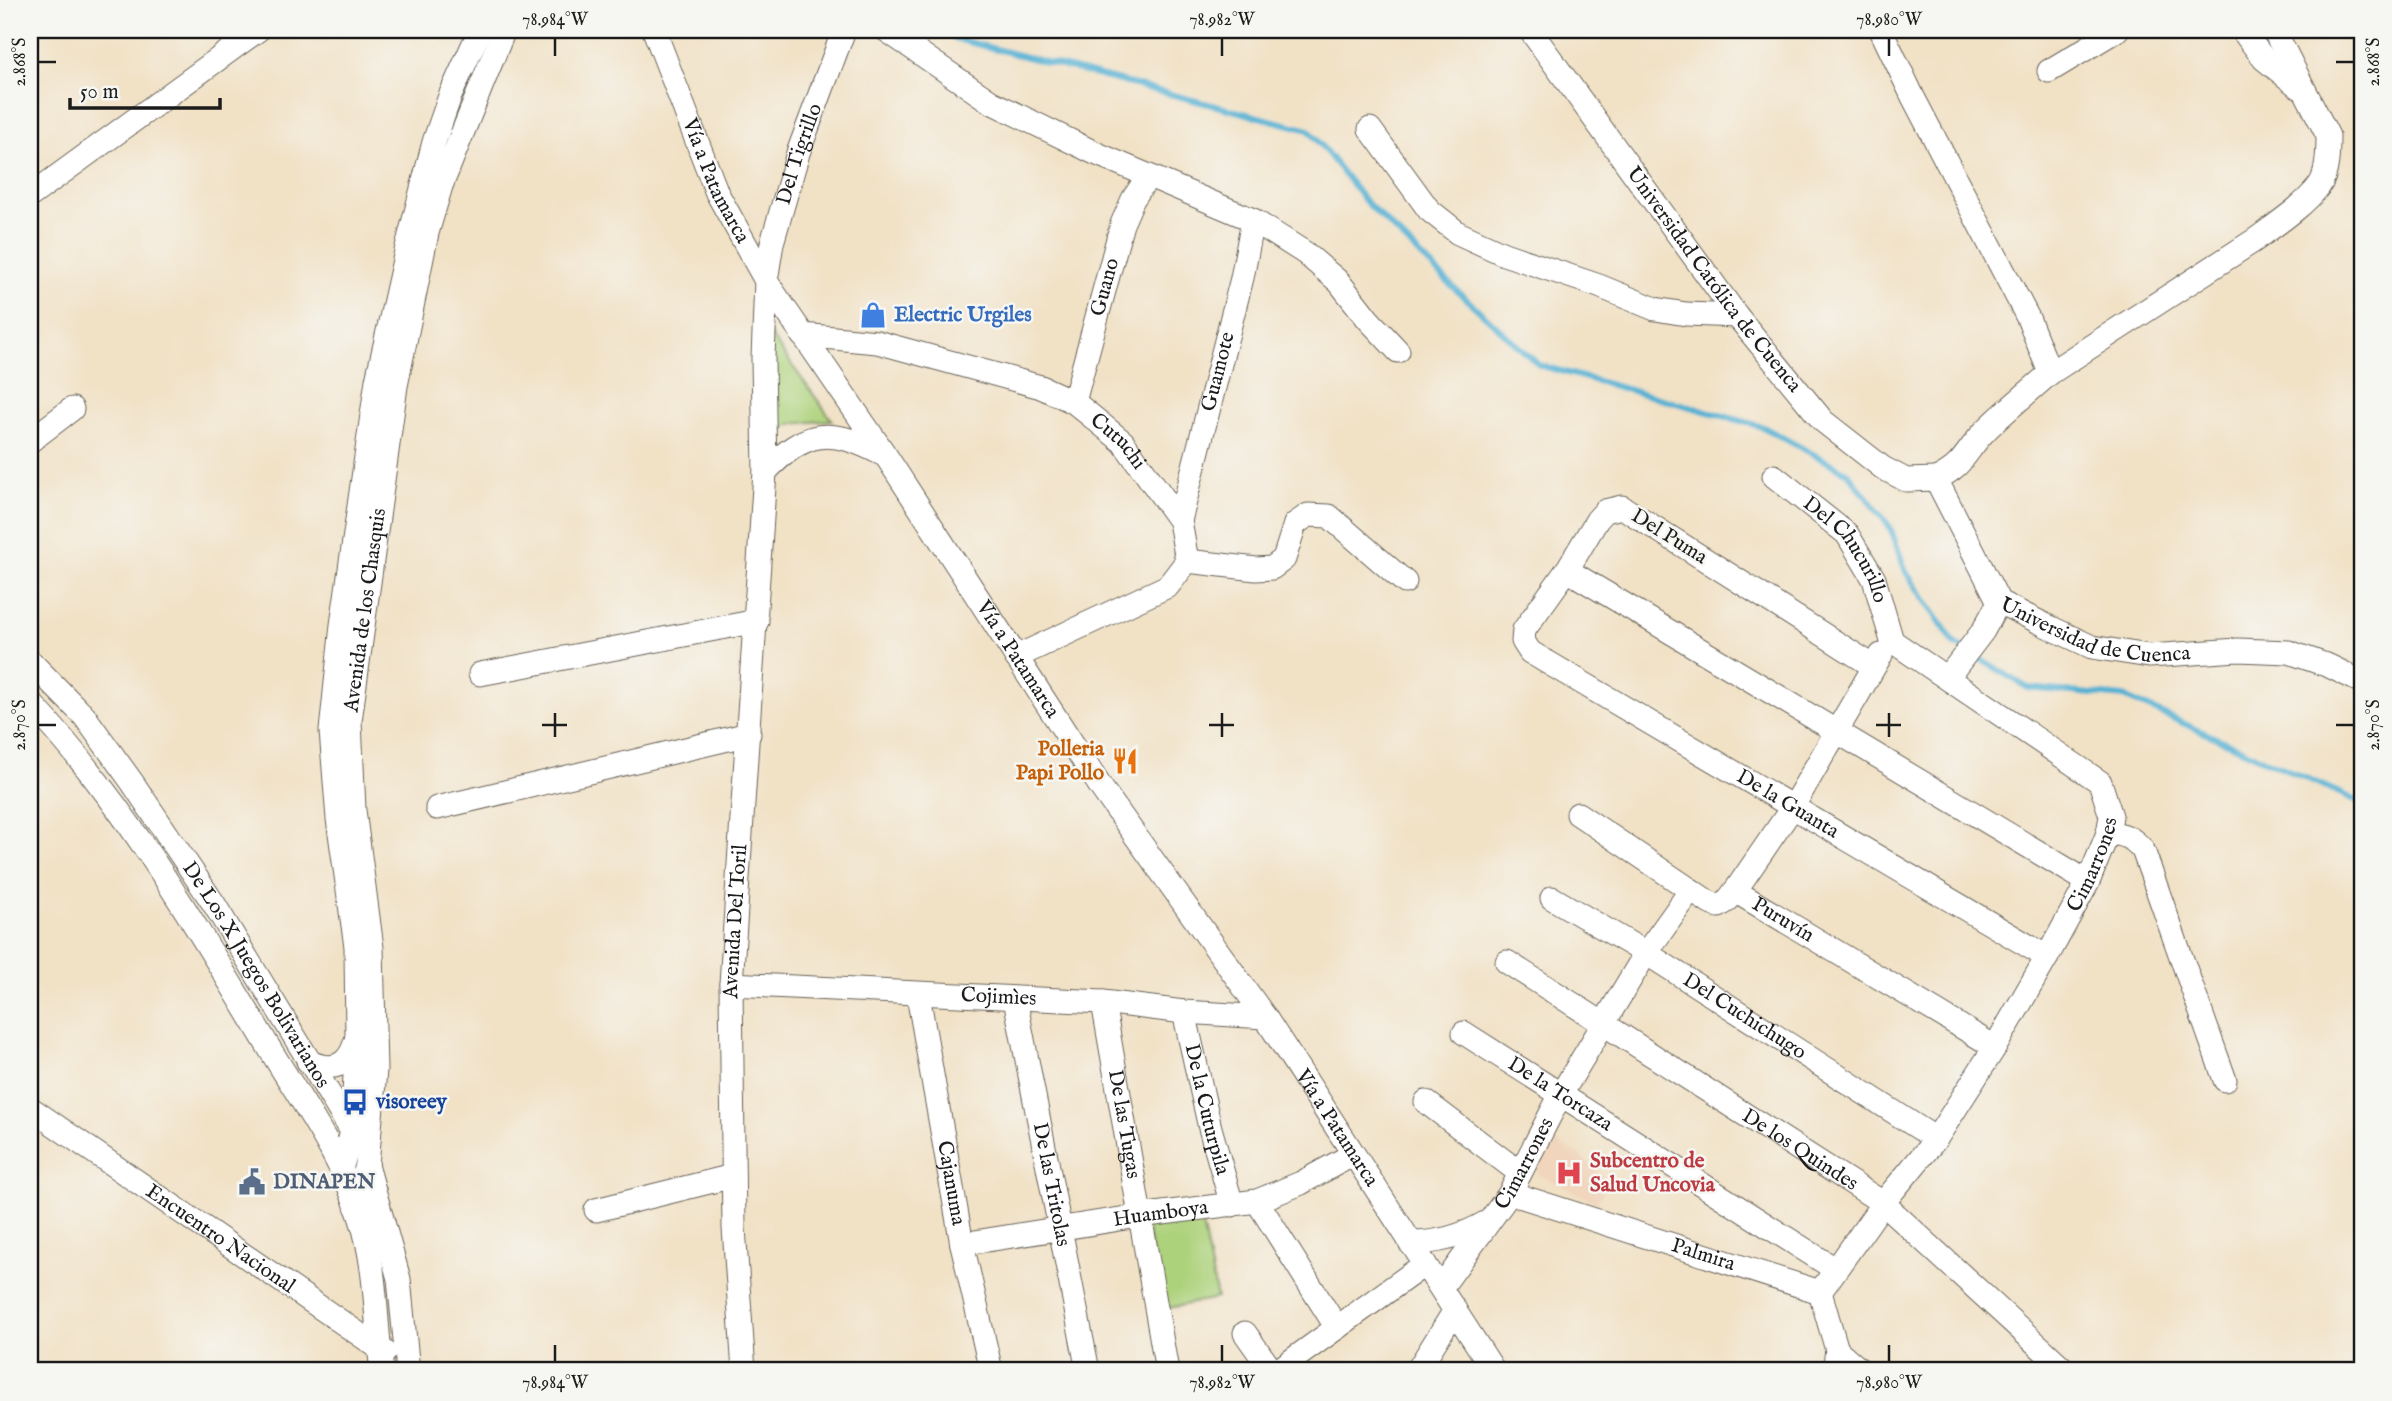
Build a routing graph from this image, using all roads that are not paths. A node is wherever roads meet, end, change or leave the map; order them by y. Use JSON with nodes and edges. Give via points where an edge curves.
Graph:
{"nodes":[{"id":1,"x":258,"y":30,"type":"edge"},
{"id":2,"x":480,"y":30,"type":"edge"},
{"id":3,"x":504,"y":30,"type":"edge"},
{"id":4,"x":654,"y":30,"type":"edge"},
{"id":5,"x":844,"y":30,"type":"edge"},
{"id":6,"x":886,"y":30,"type":"edge"},
{"id":7,"x":1530,"y":30,"type":"edge"},
{"id":8,"x":1881,"y":30,"type":"edge"},
{"id":9,"x":2117,"y":30,"type":"edge"},
{"id":10,"x":2242,"y":30,"type":"edge"},
{"id":11,"x":2274,"y":30,"type":"edge"},
{"id":12,"x":2049,"y":71,"type":"dead end"},
{"id":13,"x":2303,"y":89,"type":"junction"},
{"id":14,"x":1370,"y":129,"type":"dead end"},
{"id":15,"x":1148,"y":177,"type":"junction"},
{"id":16,"x":30,"y":196,"type":"edge"},
{"id":17,"x":1253,"y":220,"type":"junction"},
{"id":18,"x":766,"y":281,"type":"junction"},
{"id":19,"x":1737,"y":316,"type":"junction"},
{"id":20,"x":802,"y":335,"type":"junction"},
{"id":21,"x":1398,"y":351,"type":"dead end"},
{"id":22,"x":2050,"y":373,"type":"junction"},
{"id":23,"x":1074,"y":402,"type":"junction"},
{"id":24,"x":72,"y":410,"type":"dead end"},
{"id":25,"x":30,"y":441,"type":"edge"},
{"id":26,"x":886,"y":456,"type":"junction"},
{"id":27,"x":765,"y":472,"type":"junction"},
{"id":28,"x":1774,"y":476,"type":"dead end"},
{"id":29,"x":1936,"y":480,"type":"junction"},
{"id":30,"x":1180,"y":521,"type":"junction"},
{"id":31,"x":1187,"y":561,"type":"junction"},
{"id":32,"x":1567,"y":570,"type":"junction"},
{"id":33,"x":1405,"y":582,"type":"dead end"},
{"id":34,"x":1994,"y":612,"type":"junction"},
{"id":35,"x":757,"y":621,"type":"junction"},
{"id":36,"x":1892,"y":641,"type":"junction"},
{"id":37,"x":1530,"y":652,"type":"joint"},
{"id":38,"x":1016,"y":657,"type":"junction"},
{"id":39,"x":30,"y":661,"type":"edge"},
{"id":40,"x":1873,"y":666,"type":"junction"},
{"id":41,"x":1955,"y":669,"type":"junction"},
{"id":42,"x":480,"y":674,"type":"dead end"},
{"id":43,"x":2362,"y":682,"type":"edge"},
{"id":44,"x":30,"y":702,"type":"edge"},
{"id":45,"x":1835,"y":733,"type":"junction"},
{"id":46,"x":749,"y":734,"type":"junction"},
{"id":47,"x":436,"y":808,"type":"dead end"},
{"id":48,"x":1792,"y":808,"type":"junction"},
{"id":49,"x":1578,"y":814,"type":"dead end"},
{"id":50,"x":2108,"y":833,"type":"junction"},
{"id":51,"x":2088,"y":882,"type":"junction"},
{"id":52,"x":1691,"y":890,"type":"junction"},
{"id":53,"x":1735,"y":891,"type":"junction"},
{"id":54,"x":1552,"y":898,"type":"dead end"},
{"id":55,"x":1646,"y":953,"type":"junction"},
{"id":56,"x":2047,"y":957,"type":"junction"},
{"id":57,"x":1507,"y":962,"type":"dead end"},
{"id":58,"x":731,"y":984,"type":"junction"},
{"id":59,"x":918,"y":995,"type":"junction"},
{"id":60,"x":1015,"y":999,"type":"junction"},
{"id":61,"x":1103,"y":1002,"type":"junction"},
{"id":62,"x":1184,"y":1012,"type":"junction"},
{"id":63,"x":1265,"y":1017,"type":"junction"},
{"id":64,"x":1604,"y":1024,"type":"junction"},
{"id":65,"x":1464,"y":1033,"type":"dead end"},
{"id":66,"x":357,"y":1037,"type":"junction"},
{"id":67,"x":1995,"y":1047,"type":"junction"},
{"id":68,"x":309,"y":1061,"type":"junction"},
{"id":69,"x":2225,"y":1080,"type":"dead end"},
{"id":70,"x":1560,"y":1096,"type":"junction"},
{"id":71,"x":1426,"y":1102,"type":"dead end"},
{"id":72,"x":35,"y":1116,"type":"edge"},
{"id":73,"x":352,"y":1132,"type":"junction"},
{"id":74,"x":1936,"y":1139,"type":"junction"},
{"id":75,"x":1352,"y":1155,"type":"junction"},
{"id":76,"x":367,"y":1165,"type":"junction"},
{"id":77,"x":341,"y":1169,"type":"junction"},
{"id":78,"x":733,"y":1176,"type":"junction"},
{"id":79,"x":1515,"y":1183,"type":"junction"},
{"id":80,"x":1257,"y":1201,"type":"junction"},
{"id":81,"x":1883,"y":1202,"type":"junction"},
{"id":82,"x":1232,"y":1205,"type":"junction"},
{"id":83,"x":356,"y":1206,"type":"junction"},
{"id":84,"x":596,"y":1210,"type":"dead end"},
{"id":85,"x":1139,"y":1216,"type":"junction"},
{"id":86,"x":1488,"y":1221,"type":"junction"},
{"id":87,"x":1059,"y":1229,"type":"junction"},
{"id":88,"x":1410,"y":1243,"type":"junction"},
{"id":89,"x":962,"y":1244,"type":"junction"},
{"id":90,"x":1425,"y":1264,"type":"junction"},
{"id":91,"x":1835,"y":1269,"type":"junction"},
{"id":92,"x":1441,"y":1288,"type":"junction"},
{"id":93,"x":1820,"y":1292,"type":"junction"},
{"id":94,"x":1455,"y":1310,"type":"junction"},
{"id":95,"x":1337,"y":1328,"type":"junction"},
{"id":96,"x":1245,"y":1333,"type":"dead end"},
{"id":97,"x":379,"y":1347,"type":"junction"},
{"id":98,"x":1836,"y":1361,"type":"edge"},
{"id":99,"x":382,"y":1371,"type":"edge"},
{"id":100,"x":409,"y":1371,"type":"edge"},
{"id":101,"x":744,"y":1371,"type":"edge"},
{"id":102,"x":991,"y":1371,"type":"edge"},
{"id":103,"x":1088,"y":1371,"type":"edge"},
{"id":104,"x":1167,"y":1371,"type":"edge"},
{"id":105,"x":1272,"y":1371,"type":"edge"},
{"id":106,"x":1277,"y":1371,"type":"edge"},
{"id":107,"x":1417,"y":1371,"type":"edge"},
{"id":108,"x":1494,"y":1371,"type":"edge"},
{"id":109,"x":1861,"y":1371,"type":"edge"},
{"id":110,"x":2066,"y":1371,"type":"edge"}],
"edges":[{"from":1,"to":16,"type":"street"},
{"from":2,"to":66,"type":"street","name":"Avenida de los Chasquis","via":[[433,142],[407,247],[377,380],[342,625],[331,731],[356,947]]},
{"from":3,"to":76,"type":"street","name":"Avenida de los Chasquis","via":[[441,186],[427,233],[397,386],[351,721],[354,810],[372,948],[375,1069]]},
{"from":4,"to":18,"type":"street","name":"Vía a Patamarca","via":[[717,192]]},
{"from":5,"to":18,"type":"street","name":"Del Tigrillo","via":[[798,153]]},
{"from":6,"to":15,"type":"street","via":[[991,102]]},
{"from":7,"to":19,"type":"street","name":"Universidad Católica de Cuenca"},
{"from":8,"to":22,"type":"street","via":[[2028,318]]},
{"from":9,"to":12,"type":"street"},
{"from":10,"to":13,"type":"street","via":[[2264,59]]},
{"from":11,"to":13,"type":"street"},
{"from":13,"to":22,"type":"street","via":[[2328,136],[2321,184],[2255,240]]},
{"from":14,"to":19,"type":"street","via":[[1429,211],[1458,233],[1655,309]]},
{"from":15,"to":17,"type":"street"},
{"from":15,"to":23,"type":"street","name":"Guano","via":[[1122,224]]},
{"from":17,"to":21,"type":"street","via":[[1305,253],[1339,282]]},
{"from":17,"to":30,"type":"street","name":"Guamote"},
{"from":18,"to":20,"type":"street","name":"Vía a Patamarca"},
{"from":18,"to":27,"type":"street","name":"Avenida Del Toril"},
{"from":19,"to":29,"type":"street","name":"Universidad Católica de Cuenca","via":[[1824,421],[1882,468],[1906,480]]},
{"from":20,"to":23,"type":"street","name":"Cutuchi","via":[[877,342],[1041,387]]},
{"from":20,"to":26,"type":"street","name":"Vía a Patamarca"},
{"from":22,"to":29,"type":"street","via":[[1986,430],[1953,471]]},
{"from":23,"to":30,"type":"street","name":"Cutuchi","via":[[1122,442]]},
{"from":24,"to":25,"type":"street"},
{"from":26,"to":27,"type":"street","via":[[854,440],[831,436],[804,439]]},
{"from":26,"to":38,"type":"street","name":"Vía a Patamarca"},
{"from":27,"to":35,"type":"street","name":"Avenida Del Toril"},
{"from":28,"to":36,"type":"street","name":"Del Chucurillo","via":[[1847,534],[1874,579]]},
{"from":29,"to":34,"type":"street","name":"Universidad de Cuenca"},
{"from":30,"to":31,"type":"street","name":"Cutuchi"},
{"from":31,"to":33,"type":"street","via":[[1272,568],[1284,559],[1295,524],[1308,515],[1329,516]]},
{"from":31,"to":38,"type":"street","via":[[1168,586]]},
{"from":32,"to":37,"type":"street","name":"Del Puma","via":[[1524,630],[1523,641]]},
{"from":32,"to":40,"type":"street","name":"Del Puma","via":[[1605,511],[1622,507]]},
{"from":32,"to":45,"type":"street"},
{"from":34,"to":41,"type":"street"},
{"from":34,"to":43,"type":"street","name":"Universidad de Cuenca","via":[[2092,647],[2149,656],[2289,652]]},
{"from":35,"to":42,"type":"street"},
{"from":35,"to":46,"type":"street","name":"Avenida Del Toril"},
{"from":36,"to":40,"type":"street"},
{"from":36,"to":41,"type":"street","name":"Cimarrones"},
{"from":37,"to":48,"type":"street","name":"De la Guanta"},
{"from":38,"to":63,"type":"street","name":"Vía a Patamarca","via":[[1102,789]]},
{"from":39,"to":68,"type":"street","name":"De Los X Juegos Bolivarianos","via":[[85,717],[132,782],[214,904]]},
{"from":40,"to":45,"type":"street"},
{"from":41,"to":50,"type":"street","name":"Cimarrones","via":[[2100,782],[2111,816]]},
{"from":44,"to":77,"type":"street","name":"De Los X Juegos Bolivarianos","via":[[148,850]]},
{"from":45,"to":48,"type":"street"},
{"from":45,"to":51,"type":"street"},
{"from":46,"to":47,"type":"street"},
{"from":46,"to":58,"type":"street","name":"Avenida Del Toril"},
{"from":48,"to":53,"type":"street"},
{"from":48,"to":56,"type":"street","name":"De la Guanta"},
{"from":49,"to":52,"type":"street","name":"Puruvín"},
{"from":50,"to":51,"type":"street","name":"Cimarrones"},
{"from":50,"to":69,"type":"street","via":[[2133,839],[2143,850]]},
{"from":51,"to":56,"type":"street","name":"Cimarrones"},
{"from":52,"to":53,"type":"street","name":"Puruvín","via":[[1719,906]]},
{"from":52,"to":55,"type":"street","name":"Cimarrones"},
{"from":53,"to":67,"type":"street","name":"Puruvín"},
{"from":54,"to":55,"type":"street","name":"Del Cuchichugo"},
{"from":55,"to":64,"type":"street","name":"Cimarrones"},
{"from":55,"to":74,"type":"street","name":"Del Cuchichugo"},
{"from":56,"to":67,"type":"street","name":"Cimarrones"},
{"from":57,"to":64,"type":"street","name":"De los Quindes"},
{"from":58,"to":59,"type":"street","name":"Cojimìes"},
{"from":58,"to":78,"type":"street","name":"Avenida Del Toril"},
{"from":59,"to":60,"type":"street","name":"Cojimìes"},
{"from":59,"to":89,"type":"street","name":"Cajanuma"},
{"from":60,"to":61,"type":"street","name":"Cojimìes"},
{"from":60,"to":87,"type":"street","name":"De las Tritolas"},
{"from":61,"to":62,"type":"street","name":"Cojimìes"},
{"from":61,"to":85,"type":"street","name":"De las Tugas"},
{"from":62,"to":63,"type":"street","name":"Cojimìes"},
{"from":62,"to":82,"type":"street","name":"De la Cuturpila"},
{"from":63,"to":75,"type":"street","name":"Vía a Patamarca"},
{"from":64,"to":70,"type":"street","name":"Cimarrones"},
{"from":64,"to":81,"type":"street","name":"De los Quindes"},
{"from":65,"to":70,"type":"street","name":"De la Torcaza"},
{"from":66,"to":68,"type":"street","via":[[347,1060],[334,1067],[322,1068]]},
{"from":66,"to":73,"type":"street","name":"Avenida de los Chasquis"},
{"from":67,"to":74,"type":"street","name":"Cimarrones"},
{"from":68,"to":73,"type":"street","name":"De Los X Juegos Bolivarianos"},
{"from":70,"to":79,"type":"street","name":"Cimarrones"},
{"from":70,"to":91,"type":"street","name":"De la Torcaza"},
{"from":71,"to":79,"type":"street","name":"Palmira"},
{"from":72,"to":97,"type":"street","name":"Encuentro Nacional"},
{"from":73,"to":76,"type":"street","name":"De Los X Juegos Bolivarianos"},
{"from":73,"to":77,"type":"street","name":"Avenida de los Chasquis"},
{"from":74,"to":81,"type":"street","name":"Cimarrones"},
{"from":75,"to":80,"type":"street","name":"Huamboya"},
{"from":75,"to":88,"type":"street","name":"Vía a Patamarca"},
{"from":76,"to":83,"type":"street","name":"Avenida de los Chasquis"},
{"from":76,"to":100,"type":"street","name":"De Los X Juegos Bolivarianos","via":[[399,1279]]},
{"from":77,"to":83,"type":"street","name":"De Los X Juegos Bolivarianos"},
{"from":78,"to":84,"type":"street"},
{"from":78,"to":101,"type":"street","name":"Avenida Del Toril"},
{"from":79,"to":86,"type":"street","name":"Cimarrones"},
{"from":79,"to":93,"type":"street","name":"Palmira"},
{"from":80,"to":82,"type":"street","name":"Huamboya"},
{"from":80,"to":95,"type":"street"},
{"from":81,"to":91,"type":"street","name":"Cimarrones"},
{"from":81,"to":110,"type":"street","name":"De los Quindes"},
{"from":82,"to":85,"type":"street","name":"Huamboya"},
{"from":83,"to":97,"type":"street","name":"De Los X Juegos Bolivarianos","via":[[372,1268]]},
{"from":85,"to":87,"type":"street","name":"Huamboya"},
{"from":85,"to":104,"type":"street","name":"De las Tugas"},
{"from":86,"to":88,"type":"street","name":"Cimarrones","via":[[1466,1234]]},
{"from":86,"to":92,"type":"street","name":"Cimarrones"},
{"from":87,"to":89,"type":"street","name":"Huamboya"},
{"from":87,"to":103,"type":"street","name":"De las Tritolas"},
{"from":88,"to":90,"type":"street","name":"Vía a Patamarca"},
{"from":89,"to":102,"type":"street","name":"Cajanuma"},
{"from":90,"to":92,"type":"street","name":"Vía a Patamarca"},
{"from":90,"to":95,"type":"street"},
{"from":91,"to":93,"type":"street","name":"Cimarrones"},
{"from":92,"to":94,"type":"street","name":"Vía a Patamarca"},
{"from":93,"to":98,"type":"street"},
{"from":94,"to":107,"type":"street"},
{"from":94,"to":108,"type":"street","name":"Vía a Patamarca"},
{"from":95,"to":106,"type":"street"},
{"from":96,"to":105,"type":"street"},
{"from":97,"to":99,"type":"street","name":"De Los X Juegos Bolivarianos"},
{"from":97,"to":100,"type":"street","name":"Encuentro Nacional"},
{"from":98,"to":109,"type":"street"}]}
